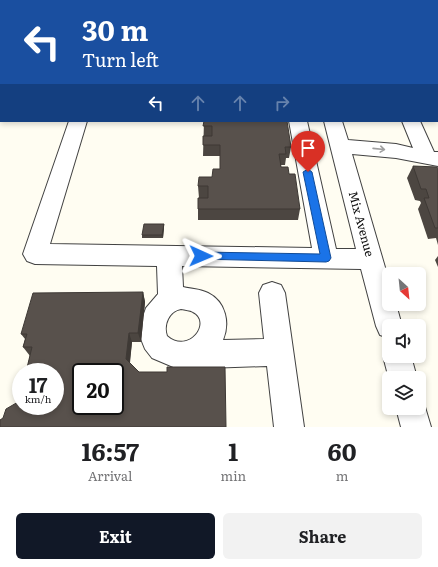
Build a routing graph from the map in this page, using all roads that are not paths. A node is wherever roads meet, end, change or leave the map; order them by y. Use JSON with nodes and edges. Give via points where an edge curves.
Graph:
{"nodes":[{"id":1,"x":78,"y":122,"type":"edge"},
{"id":2,"x":298,"y":122,"type":"edge"},
{"id":3,"x":334,"y":122,"type":"edge"},
{"id":4,"x":412,"y":122,"type":"edge"},
{"id":5,"x":340,"y":146,"type":"junction"},
{"id":6,"x":432,"y":158,"type":"edge"},
{"id":7,"x":169,"y":256,"type":"junction"},
{"id":8,"x":326,"y":258,"type":"junction"},
{"id":9,"x":371,"y":259,"type":"junction"},
{"id":10,"x":272,"y":293,"type":"dead end"},
{"id":11,"x":171,"y":300,"type":"junction"},
{"id":12,"x":387,"y":319,"type":"edge"},
{"id":13,"x":279,"y":352,"type":"junction"},
{"id":14,"x":192,"y":354,"type":"junction"},
{"id":15,"x":413,"y":415,"type":"edge"},
{"id":16,"x":288,"y":427,"type":"edge"},
{"id":17,"x":416,"y":427,"type":"edge"}],
"edges":[{"from":1,"to":7,"type":"street","via":[[35,254]]},
{"from":2,"to":8,"type":"street"},
{"from":3,"to":5,"type":"street","name":"Mix Avenue"},
{"from":4,"to":6,"type":"street"},
{"from":5,"to":6,"type":"street","one_way":true,"via":[[396,151]]},
{"from":5,"to":9,"type":"street","name":"Mix Avenue"},
{"from":7,"to":8,"type":"street"},
{"from":7,"to":11,"type":"street"},
{"from":8,"to":9,"type":"street"},
{"from":9,"to":12,"type":"street","name":"Mix Avenue"},
{"from":10,"to":13,"type":"street"},
{"from":11,"to":14,"type":"street","via":[[162,306],[152,322],[155,341],[161,349],[170,354]]},
{"from":11,"to":14,"type":"street","via":[[190,298],[203,304],[212,314],[213,332],[209,341],[202,349]]},
{"from":13,"to":14,"type":"street"},
{"from":13,"to":16,"type":"street"},
{"from":15,"to":17,"type":"street"}]}
